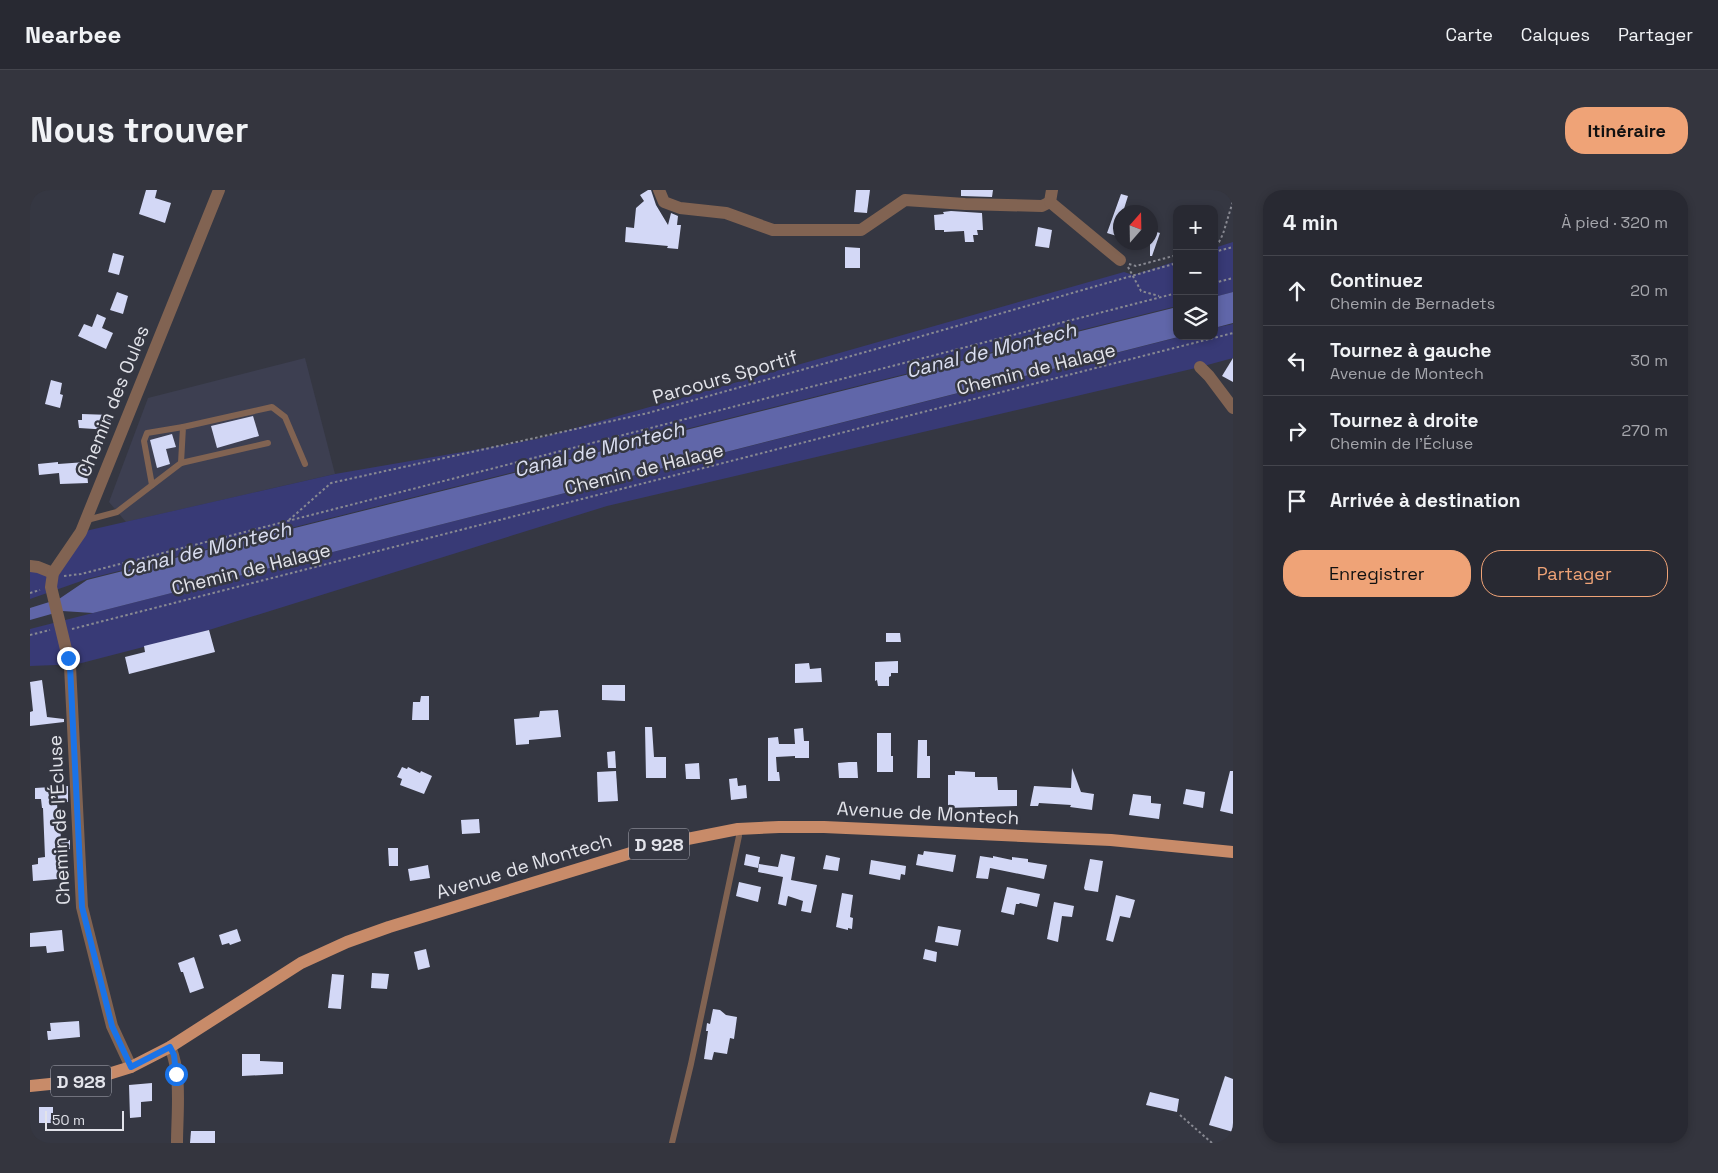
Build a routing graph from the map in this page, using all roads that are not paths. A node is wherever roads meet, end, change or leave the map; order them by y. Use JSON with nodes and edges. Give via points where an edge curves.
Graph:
{"nodes":[{"id":1,"x":219,"y":190,"type":"edge"},
{"id":2,"x":659,"y":190,"type":"edge"},
{"id":3,"x":1051,"y":196,"type":"edge"},
{"id":4,"x":1124,"y":263,"type":"road end"},
{"id":5,"x":1200,"y":367,"type":"dead end"},
{"id":6,"x":1233,"y":408,"type":"edge"},
{"id":7,"x":184,"y":427,"type":"junction"},
{"id":8,"x":268,"y":443,"type":"dead end"},
{"id":9,"x":181,"y":464,"type":"junction"},
{"id":10,"x":305,"y":464,"type":"dead end"},
{"id":11,"x":152,"y":485,"type":"junction"},
{"id":12,"x":85,"y":520,"type":"junction"},
{"id":13,"x":30,"y":566,"type":"edge"},
{"id":14,"x":53,"y":573,"type":"junction"},
{"id":15,"x":60,"y":626,"type":"joint"},
{"id":16,"x":738,"y":829,"type":"junction"},
{"id":17,"x":1233,"y":852,"type":"edge"},
{"id":18,"x":170,"y":1047,"type":"junction"},
{"id":19,"x":131,"y":1067,"type":"junction"},
{"id":20,"x":30,"y":1086,"type":"edge"},
{"id":21,"x":177,"y":1143,"type":"edge"},
{"id":22,"x":672,"y":1143,"type":"edge"}],
"edges":[{"from":1,"to":12,"type":"street","name":"Chemin des Oules"},
{"from":2,"to":3,"type":"street","via":[[664,202],[680,208],[726,213],[773,230],[862,230],[905,200],[1042,206]]},
{"from":3,"to":4,"type":"street"},
{"from":5,"to":6,"type":"street"},
{"from":7,"to":9,"type":"lane"},
{"from":7,"to":10,"type":"lane","via":[[272,407],[285,417]]},
{"from":7,"to":11,"type":"lane","via":[[147,433],[144,441]]},
{"from":8,"to":9,"type":"lane"},
{"from":9,"to":11,"type":"lane"},
{"from":11,"to":12,"type":"lane","via":[[117,512]]},
{"from":12,"to":14,"type":"street","name":"Chemin des Oules"},
{"from":13,"to":14,"type":"street"},
{"from":14,"to":15,"type":"street","name":"Chemin des Oules","via":[[52,590]]},
{"from":15,"to":19,"type":"street","name":"Chemin de l'Écluse","via":[[70,666],[82,907],[112,1026]]},
{"from":16,"to":17,"type":"main road","name":"Avenue de Montech","number":"D 928","via":[[824,827],[1111,840]]},
{"from":16,"to":18,"type":"main road","name":"Avenue de Montech","number":"D 928","via":[[657,845],[348,942],[301,963]]},
{"from":16,"to":22,"type":"lane"},
{"from":18,"to":19,"type":"main road","name":"Avenue de Montech","number":"D 928"},
{"from":18,"to":21,"type":"street","via":[[176,1074]]},
{"from":19,"to":20,"type":"main road","number":"D 928","via":[[89,1080]]}]}
